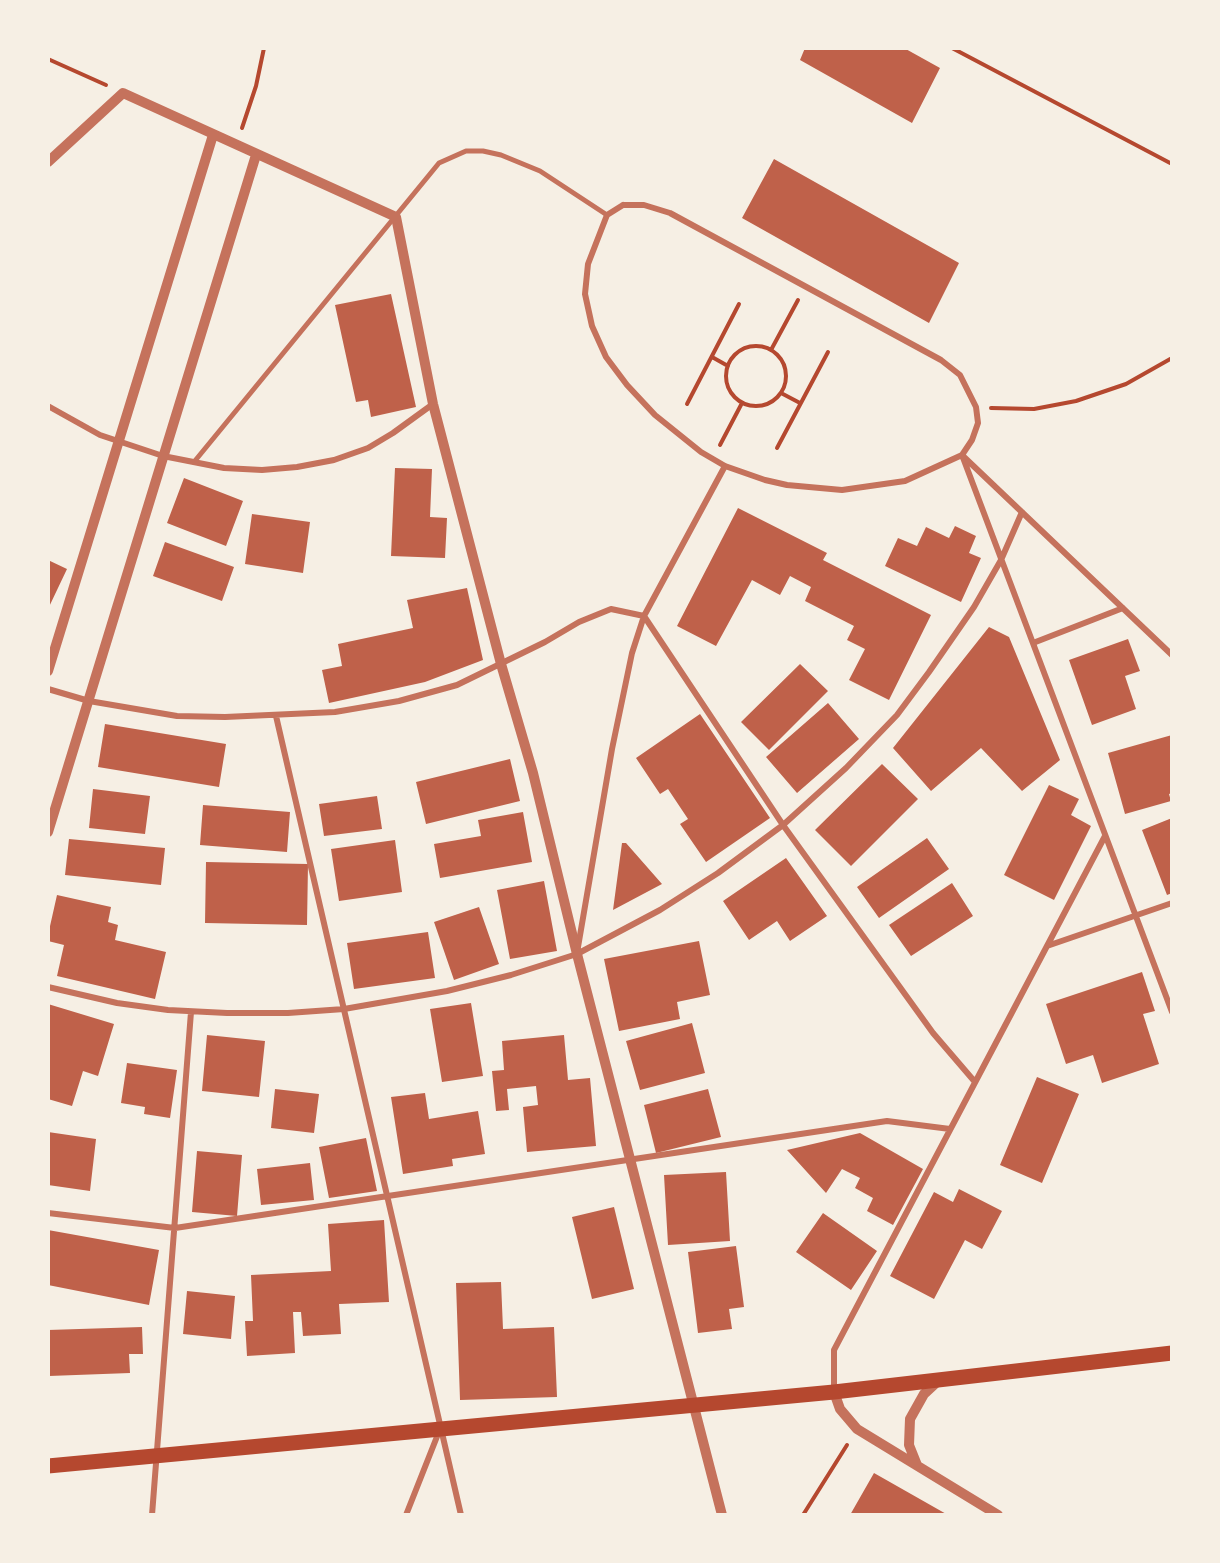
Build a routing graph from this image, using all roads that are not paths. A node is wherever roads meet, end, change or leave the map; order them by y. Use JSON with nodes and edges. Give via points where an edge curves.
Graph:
{"nodes":[{"id":1,"x":213,"y":135,"type":"junction"},
{"id":2,"x":256,"y":154,"type":"junction"},
{"id":3,"x":48,"y":162,"type":"edge"},
{"id":4,"x":607,"y":215,"type":"junction"},
{"id":5,"x":396,"y":217,"type":"junction"},
{"id":6,"x":433,"y":404,"type":"junction"},
{"id":7,"x":48,"y":406,"type":"edge"},
{"id":8,"x":118,"y":442,"type":"junction"},
{"id":9,"x":962,"y":455,"type":"junction"},
{"id":10,"x":163,"y":456,"type":"junction"},
{"id":11,"x":194,"y":462,"type":"junction"},
{"id":12,"x":725,"y":466,"type":"junction"},
{"id":13,"x":1022,"y":512,"type":"junction"},
{"id":14,"x":1001,"y":560,"type":"junction"},
{"id":15,"x":1123,"y":608,"type":"junction"},
{"id":16,"x":644,"y":616,"type":"junction"},
{"id":17,"x":1033,"y":643,"type":"junction"},
{"id":18,"x":1172,"y":655,"type":"edge"},
{"id":19,"x":501,"y":664,"type":"junction"},
{"id":20,"x":48,"y":671,"type":"edge"},
{"id":21,"x":48,"y":689,"type":"edge"},
{"id":22,"x":88,"y":701,"type":"junction"},
{"id":23,"x":276,"y":716,"type":"junction"},
{"id":24,"x":783,"y":825,"type":"junction"},
{"id":25,"x":48,"y":832,"type":"edge"},
{"id":26,"x":1105,"y":836,"type":"junction"},
{"id":27,"x":1172,"y":903,"type":"edge"},
{"id":28,"x":1136,"y":916,"type":"junction"},
{"id":29,"x":1047,"y":946,"type":"junction"},
{"id":30,"x":577,"y":954,"type":"junction"},
{"id":31,"x":48,"y":987,"type":"edge"},
{"id":32,"x":344,"y":1009,"type":"junction"},
{"id":33,"x":191,"y":1012,"type":"junction"},
{"id":34,"x":1172,"y":1012,"type":"edge"},
{"id":35,"x":975,"y":1082,"type":"junction"},
{"id":36,"x":950,"y":1129,"type":"junction"},
{"id":37,"x":630,"y":1160,"type":"junction"},
{"id":38,"x":387,"y":1196,"type":"junction"},
{"id":39,"x":48,"y":1213,"type":"edge"},
{"id":40,"x":175,"y":1228,"type":"junction"},
{"id":41,"x":1172,"y":1353,"type":"edge"},
{"id":42,"x":938,"y":1381,"type":"junction"},
{"id":43,"x":834,"y":1392,"type":"junction"},
{"id":44,"x":695,"y":1406,"type":"junction"},
{"id":45,"x":440,"y":1429,"type":"junction"},
{"id":46,"x":158,"y":1457,"type":"junction"},
{"id":47,"x":917,"y":1465,"type":"junction"},
{"id":48,"x":48,"y":1466,"type":"edge"},
{"id":49,"x":152,"y":1515,"type":"edge"},
{"id":50,"x":406,"y":1515,"type":"edge"},
{"id":51,"x":461,"y":1515,"type":"edge"},
{"id":52,"x":722,"y":1515,"type":"edge"},
{"id":53,"x":998,"y":1515,"type":"edge"}],
"edges":[{"from":1,"to":2,"type":"street"},
{"from":1,"to":3,"type":"street","via":[[123,93]]},
{"from":1,"to":8,"type":"street"},
{"from":2,"to":5,"type":"street"},
{"from":2,"to":10,"type":"street"},
{"from":4,"to":5,"type":"street","via":[[540,171],[501,155],[466,151],[439,163]]},
{"from":4,"to":9,"type":"street","via":[[623,205],[644,205],[670,213],[941,360],[960,375],[976,407],[978,423]]},
{"from":4,"to":12,"type":"street","via":[[588,264],[585,294],[592,326],[606,357],[634,392],[677,434]]},
{"from":5,"to":6,"type":"street"},
{"from":5,"to":11,"type":"street"},
{"from":6,"to":11,"type":"street","via":[[368,448],[334,460],[262,470]]},
{"from":6,"to":19,"type":"street"},
{"from":7,"to":8,"type":"street","via":[[76,424]]},
{"from":8,"to":10,"type":"street"},
{"from":8,"to":20,"type":"street"},
{"from":9,"to":12,"type":"street","via":[[905,481],[842,490],[788,485]]},
{"from":9,"to":13,"type":"street"},
{"from":9,"to":14,"type":"street"},
{"from":10,"to":11,"type":"street"},
{"from":10,"to":22,"type":"street"},
{"from":12,"to":16,"type":"street"},
{"from":13,"to":14,"type":"street"},
{"from":13,"to":15,"type":"street"},
{"from":14,"to":17,"type":"street"},
{"from":14,"to":24,"type":"street","via":[[974,607],[897,715]]},
{"from":15,"to":17,"type":"street"},
{"from":15,"to":18,"type":"street"},
{"from":16,"to":19,"type":"street","via":[[611,609]]},
{"from":16,"to":24,"type":"street"},
{"from":16,"to":30,"type":"street","via":[[621,701]]},
{"from":17,"to":26,"type":"street"},
{"from":19,"to":23,"type":"street","via":[[457,685],[399,701],[335,712]]},
{"from":19,"to":30,"type":"street","via":[[533,773]]},
{"from":21,"to":22,"type":"street"},
{"from":22,"to":23,"type":"street","via":[[177,716]]},
{"from":22,"to":25,"type":"street"},
{"from":23,"to":32,"type":"street"},
{"from":24,"to":30,"type":"street","via":[[660,910]]},
{"from":24,"to":35,"type":"street","via":[[933,1033]]},
{"from":26,"to":28,"type":"street"},
{"from":26,"to":29,"type":"street"},
{"from":27,"to":28,"type":"street"},
{"from":28,"to":29,"type":"street"},
{"from":28,"to":34,"type":"street"},
{"from":29,"to":35,"type":"street"},
{"from":30,"to":32,"type":"street","via":[[447,991]]},
{"from":30,"to":37,"type":"street"},
{"from":31,"to":33,"type":"street"},
{"from":32,"to":33,"type":"street"},
{"from":32,"to":38,"type":"street"},
{"from":33,"to":40,"type":"street"},
{"from":35,"to":36,"type":"street"},
{"from":36,"to":37,"type":"street","via":[[887,1121]]},
{"from":36,"to":43,"type":"street","via":[[834,1350]]},
{"from":37,"to":38,"type":"street"},
{"from":37,"to":44,"type":"street"},
{"from":38,"to":40,"type":"street"},
{"from":38,"to":45,"type":"street"},
{"from":39,"to":40,"type":"street"},
{"from":40,"to":46,"type":"street"},
{"from":41,"to":42,"type":"main road"},
{"from":42,"to":43,"type":"main road"},
{"from":42,"to":47,"type":"street","via":[[924,1394],[910,1419],[909,1445]]},
{"from":43,"to":44,"type":"main road"},
{"from":43,"to":47,"type":"street","via":[[840,1409],[857,1429]]},
{"from":44,"to":45,"type":"main road"},
{"from":44,"to":52,"type":"street"},
{"from":45,"to":46,"type":"main road"},
{"from":45,"to":50,"type":"street"},
{"from":45,"to":51,"type":"street"},
{"from":46,"to":48,"type":"main road"},
{"from":46,"to":49,"type":"street"},
{"from":47,"to":53,"type":"street"}]}
